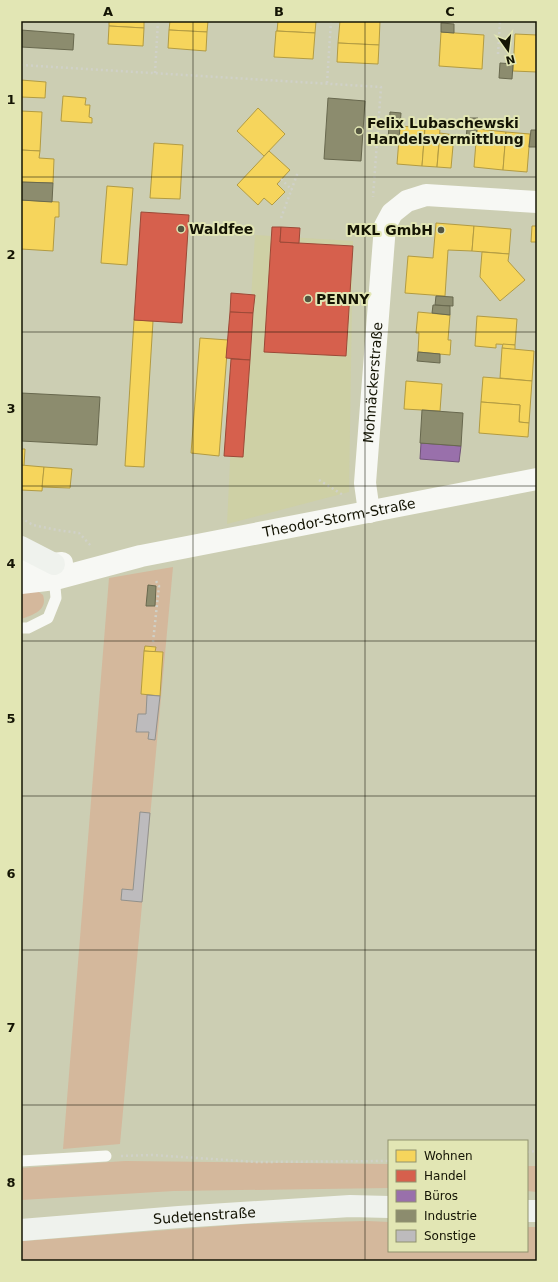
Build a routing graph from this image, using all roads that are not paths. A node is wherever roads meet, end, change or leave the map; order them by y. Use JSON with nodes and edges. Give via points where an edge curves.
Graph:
{"nodes":[{"id":1,"x":537,"y":202,"type":"edge"},
{"id":2,"x":537,"y":479,"type":"edge"},
{"id":3,"x":369,"y":512,"type":"junction"},
{"id":4,"x":21,"y":547,"type":"edge"},
{"id":5,"x":141,"y":556,"type":"junction"},
{"id":6,"x":21,"y":567,"type":"edge"},
{"id":7,"x":54,"y":571,"type":"junction"},
{"id":8,"x":21,"y":583,"type":"edge"},
{"id":9,"x":21,"y":628,"type":"edge"},
{"id":10,"x":106,"y":1156,"type":"road end"},
{"id":11,"x":21,"y":1161,"type":"edge"},
{"id":12,"x":388,"y":1207,"type":"edge"},
{"id":13,"x":21,"y":1218,"type":"edge"},
{"id":14,"x":52,"y":1226,"type":"junction"},
{"id":15,"x":21,"y":1230,"type":"edge"}],
"edges":[{"from":1,"to":3,"type":"street","name":"Mohnäckerstraße","via":[[426,195],[407,201],[392,213],[385,226],[365,483]]},
{"from":2,"to":3,"type":"street","name":"Theodor-Storm-Straße"},
{"from":3,"to":5,"type":"street","name":"Theodor-Storm-Straße"},
{"from":4,"to":7,"type":"main road"},
{"from":5,"to":7,"type":"street","name":"Theodor-Storm-Straße"},
{"from":5,"to":7,"type":"street","name":"Theodor-Storm-Straße","via":[[102,557]]},
{"from":6,"to":7,"type":"street","name":"Theodor-Storm-Straße"},
{"from":7,"to":8,"type":"street","name":"Theodor-Storm-Straße"},
{"from":7,"to":9,"type":"lane","via":[[56,598],[48,618],[28,628]]},
{"from":10,"to":11,"type":"lane"},
{"from":12,"to":14,"type":"main road","name":"Sudetenstraße","via":[[335,1207]]},
{"from":13,"to":14,"type":"main road"},
{"from":14,"to":15,"type":"main road","name":"Sudetenstraße"}]}
